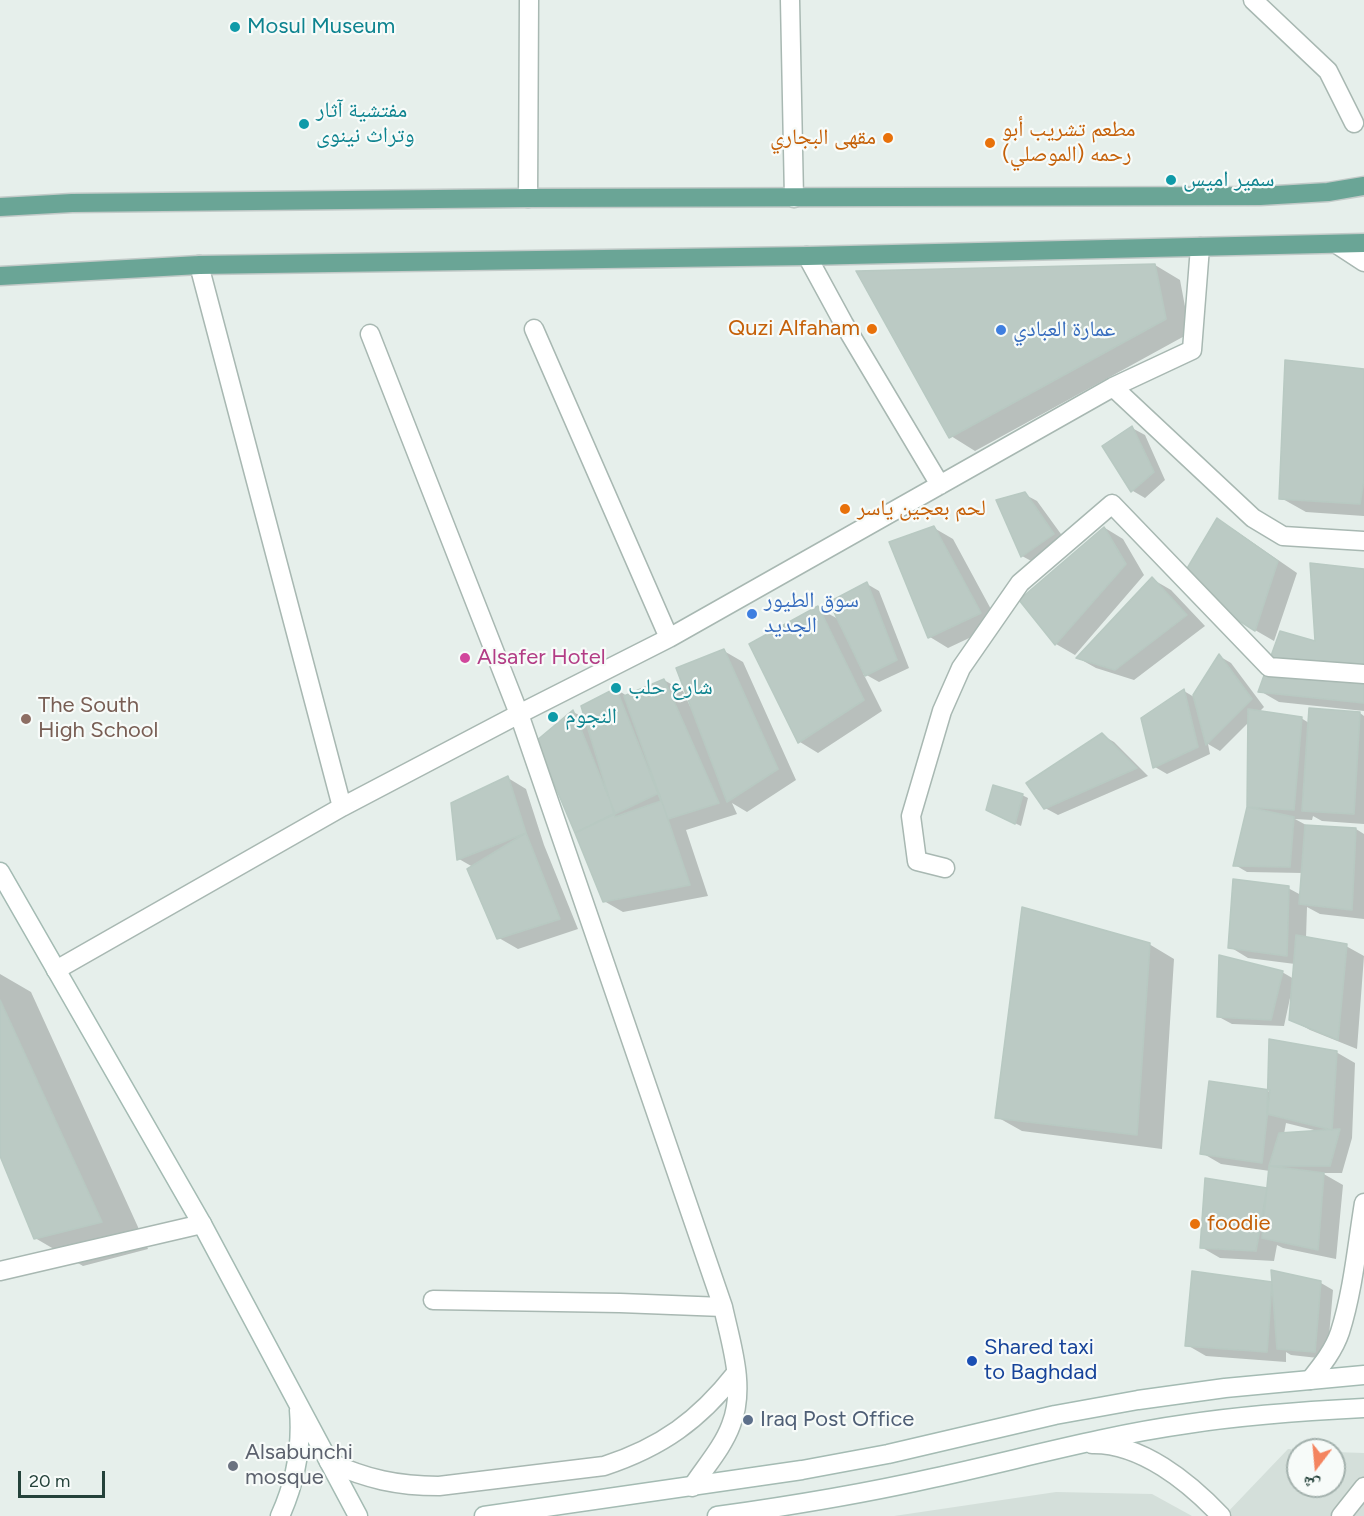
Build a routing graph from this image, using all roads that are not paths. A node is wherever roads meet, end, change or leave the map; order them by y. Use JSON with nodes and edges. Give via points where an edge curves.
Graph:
{"nodes":[{"id":1,"x":529,"y":0,"type":"edge"},
{"id":2,"x":790,"y":0,"type":"edge"},
{"id":3,"x":1253,"y":0,"type":"edge"},
{"id":4,"x":1353,"y":123,"type":"dead end"},
{"id":5,"x":1364,"y":186,"type":"edge"},
{"id":6,"x":528,"y":198,"type":"junction"},
{"id":7,"x":794,"y":198,"type":"junction"},
{"id":8,"x":0,"y":207,"type":"edge"},
{"id":9,"x":1364,"y":243,"type":"edge"},
{"id":10,"x":1338,"y":245,"type":"junction"},
{"id":11,"x":1200,"y":248,"type":"junction"},
{"id":12,"x":807,"y":256,"type":"junction"},
{"id":13,"x":1364,"y":262,"type":"edge"},
{"id":14,"x":199,"y":266,"type":"junction"},
{"id":15,"x":0,"y":276,"type":"edge"},
{"id":16,"x":534,"y":329,"type":"dead end"},
{"id":17,"x":370,"y":334,"type":"dead end"},
{"id":18,"x":1113,"y":387,"type":"junction"},
{"id":19,"x":940,"y":485,"type":"junction"},
{"id":20,"x":1364,"y":541,"type":"edge"},
{"id":21,"x":669,"y":638,"type":"junction"},
{"id":22,"x":1364,"y":674,"type":"edge"},
{"id":23,"x":519,"y":714,"type":"junction"},
{"id":24,"x":342,"y":807,"type":"junction"},
{"id":25,"x":945,"y":868,"type":"dead end"},
{"id":26,"x":0,"y":872,"type":"edge"},
{"id":27,"x":56,"y":970,"type":"junction"},
{"id":28,"x":1364,"y":1203,"type":"edge"},
{"id":29,"x":202,"y":1224,"type":"junction"},
{"id":30,"x":0,"y":1270,"type":"edge"},
{"id":31,"x":433,"y":1300,"type":"dead end"},
{"id":32,"x":723,"y":1307,"type":"junction"},
{"id":33,"x":736,"y":1373,"type":"junction"},
{"id":34,"x":1364,"y":1376,"type":"edge"},
{"id":35,"x":1310,"y":1380,"type":"junction"},
{"id":36,"x":298,"y":1404,"type":"junction"},
{"id":37,"x":1364,"y":1407,"type":"edge"},
{"id":38,"x":1075,"y":1445,"type":"junction"},
{"id":39,"x":329,"y":1461,"type":"junction"},
{"id":40,"x":692,"y":1486,"type":"junction"},
{"id":41,"x":1364,"y":1487,"type":"edge"},
{"id":42,"x":280,"y":1516,"type":"edge"},
{"id":43,"x":358,"y":1516,"type":"edge"},
{"id":44,"x":484,"y":1516,"type":"edge"},
{"id":45,"x":717,"y":1516,"type":"edge"},
{"id":46,"x":1221,"y":1516,"type":"edge"},
{"id":47,"x":1341,"y":1516,"type":"edge"}],
"edges":[{"from":1,"to":6,"type":"street"},
{"from":2,"to":7,"type":"street"},
{"from":3,"to":4,"type":"street","via":[[1328,70]]},
{"from":5,"to":7,"type":"main road","via":[[1260,196]]},
{"from":6,"to":7,"type":"main road"},
{"from":6,"to":8,"type":"main road"},
{"from":9,"to":10,"type":"main road"},
{"from":10,"to":11,"type":"main road"},
{"from":10,"to":13,"type":"street"},
{"from":11,"to":12,"type":"main road"},
{"from":11,"to":18,"type":"street","via":[[1192,350]]},
{"from":12,"to":14,"type":"main road"},
{"from":12,"to":19,"type":"street"},
{"from":14,"to":15,"type":"main road"},
{"from":14,"to":24,"type":"street"},
{"from":16,"to":21,"type":"street"},
{"from":17,"to":23,"type":"street"},
{"from":18,"to":19,"type":"street"},
{"from":18,"to":20,"type":"street","via":[[1253,518],[1283,536]]},
{"from":19,"to":21,"type":"street"},
{"from":21,"to":23,"type":"street"},
{"from":22,"to":25,"type":"street","via":[[1269,667],[1112,504],[1020,583],[961,668],[942,711],[911,816],[917,861]]},
{"from":23,"to":24,"type":"street"},
{"from":23,"to":32,"type":"street"},
{"from":24,"to":27,"type":"street"},
{"from":26,"to":27,"type":"street"},
{"from":27,"to":29,"type":"street"},
{"from":28,"to":35,"type":"street","via":[[1339,1334]]},
{"from":29,"to":30,"type":"street"},
{"from":29,"to":36,"type":"street"},
{"from":31,"to":32,"type":"street"},
{"from":32,"to":33,"type":"street"},
{"from":33,"to":39,"type":"street","via":[[706,1408],[678,1431],[639,1454],[604,1466],[422,1486],[368,1478]]},
{"from":33,"to":40,"type":"street","via":[[738,1390],[732,1425]]},
{"from":34,"to":35,"type":"street"},
{"from":35,"to":40,"type":"street","via":[[1138,1400],[877,1456]]},
{"from":36,"to":39,"type":"street"},
{"from":36,"to":42,"type":"street","via":[[298,1454]]},
{"from":37,"to":38,"type":"street","via":[[1186,1424]]},
{"from":38,"to":45,"type":"street","via":[[921,1481]]},
{"from":38,"to":46,"type":"street","via":[[1106,1444],[1132,1451],[1190,1487]]},
{"from":39,"to":43,"type":"street"},
{"from":40,"to":44,"type":"street"},
{"from":41,"to":47,"type":"street"}]}
